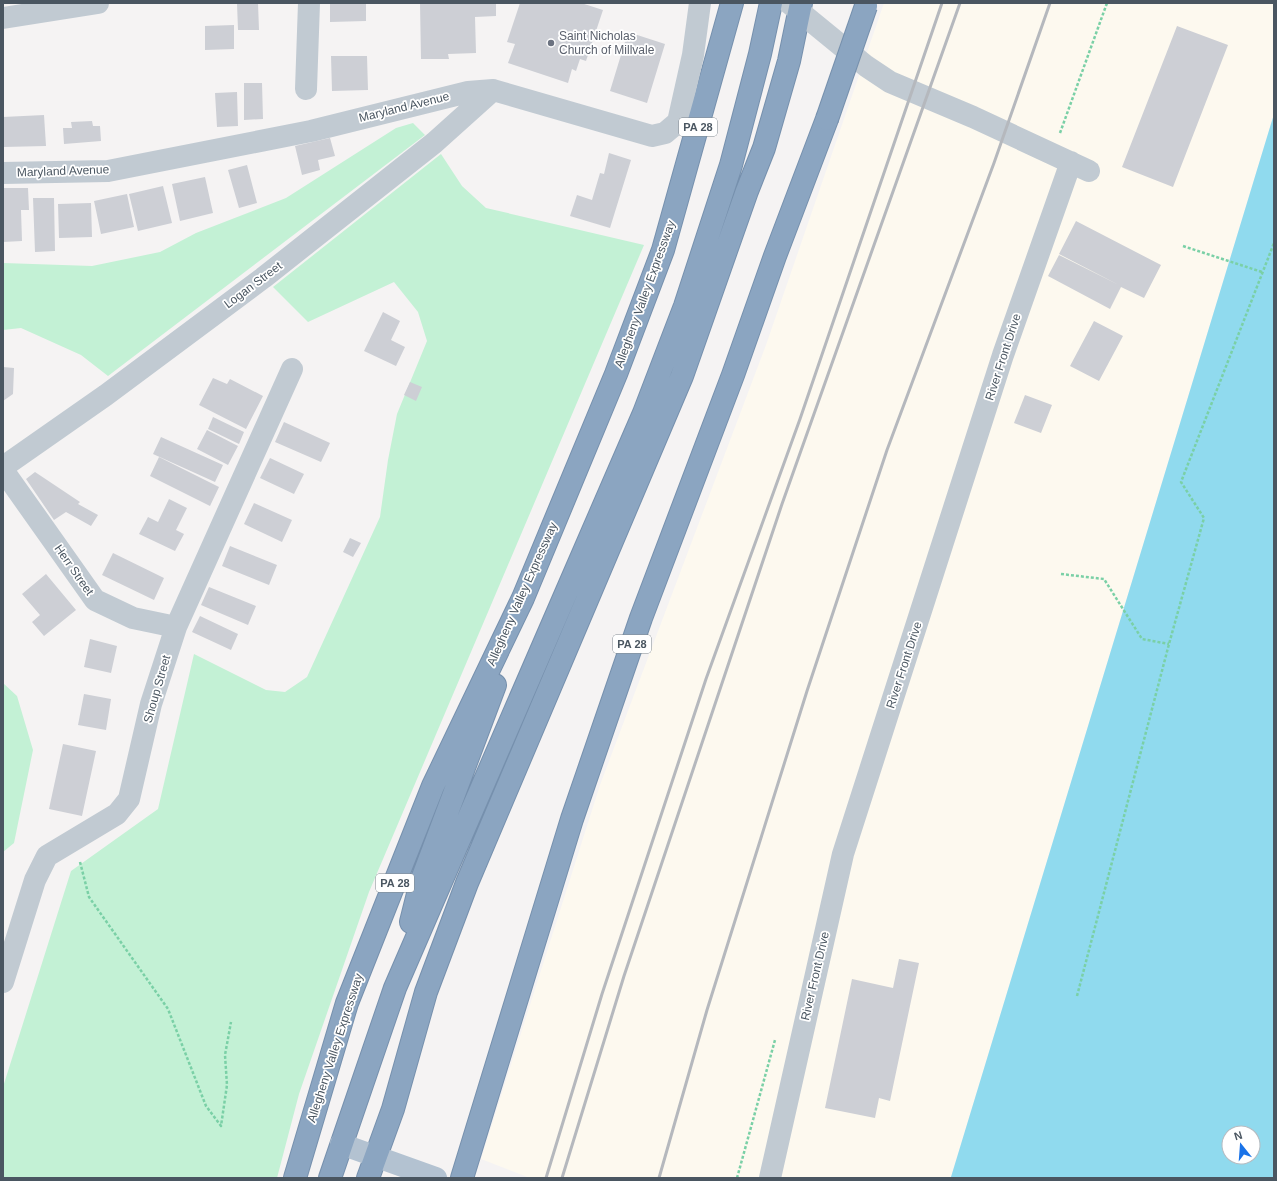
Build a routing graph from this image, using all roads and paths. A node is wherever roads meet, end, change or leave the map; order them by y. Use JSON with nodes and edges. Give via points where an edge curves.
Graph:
{"nodes":[{"id":1,"x":98,"y":3,"type":"edge"},
{"id":2,"x":309,"y":3,"type":"edge"},
{"id":3,"x":700,"y":3,"type":"edge"},
{"id":4,"x":732,"y":3,"type":"edge"},
{"id":5,"x":771,"y":3,"type":"edge"},
{"id":6,"x":1107,"y":3,"type":"edge"},
{"id":7,"x":862,"y":4,"type":"edge"},
{"id":8,"x":797,"y":6,"type":"edge"},
{"id":9,"x":3,"y":18,"type":"edge"},
{"id":10,"x":306,"y":89,"type":"dead end"},
{"id":11,"x":493,"y":90,"type":"junction"},
{"id":12,"x":1060,"y":131,"type":"dead end"},
{"id":13,"x":3,"y":173,"type":"edge"},
{"id":14,"x":1274,"y":243,"type":"edge"},
{"id":15,"x":1183,"y":246,"type":"dead end"},
{"id":16,"x":1262,"y":272,"type":"junction"},
{"id":17,"x":292,"y":369,"type":"dead end"},
{"id":18,"x":3,"y":467,"type":"edge"},
{"id":19,"x":3,"y":470,"type":"edge"},
{"id":20,"x":1062,"y":574,"type":"dead end"},
{"id":21,"x":522,"y":598,"type":"junction"},
{"id":22,"x":176,"y":627,"type":"junction"},
{"id":23,"x":1168,"y":644,"type":"junction"},
{"id":24,"x":74,"y":838,"type":"junction"},
{"id":25,"x":3,"y":982,"type":"edge"},
{"id":26,"x":395,"y":988,"type":"junction"},
{"id":27,"x":1077,"y":996,"type":"dead end"},
{"id":28,"x":232,"y":1022,"type":"dead end"},
{"id":29,"x":341,"y":1144,"type":"junction"},
{"id":30,"x":376,"y":1156,"type":"junction"},
{"id":31,"x":295,"y":1178,"type":"edge"},
{"id":32,"x":330,"y":1178,"type":"edge"},
{"id":33,"x":368,"y":1178,"type":"edge"},
{"id":34,"x":436,"y":1178,"type":"edge"},
{"id":35,"x":462,"y":1178,"type":"edge"},
{"id":36,"x":770,"y":1178,"type":"edge"}],
"edges":[{"from":1,"to":9,"type":"street"},
{"from":2,"to":10,"type":"street"},
{"from":3,"to":11,"type":"street","name":"Maryland Avenue","via":[[693,54],[678,122],[665,133],[652,136]]},
{"from":4,"to":21,"type":"highway","name":"Allegheny Valley Expressway","number":"PA 28","via":[[663,250],[616,374]]},
{"from":5,"to":26,"type":"highway","via":[[731,165],[685,306],[644,413]]},
{"from":6,"to":12,"type":"path"},
{"from":7,"to":35,"type":"highway","number":"PA 28","bridge":true,"via":[[827,119],[636,633],[572,819]]},
{"from":8,"to":30,"type":"highway","via":[[764,148],[682,376],[467,883],[426,992],[393,1109]]},
{"from":8,"to":36,"type":"street","name":"River Front Drive","via":[[866,66],[890,82],[1080,166],[1003,355],[843,854]]},
{"from":11,"to":13,"type":"street","name":"Maryland Avenue","via":[[468,92],[311,131],[108,171]]},
{"from":11,"to":18,"type":"street","name":"Logan Street","via":[[434,144],[263,278],[106,395]]},
{"from":14,"to":16,"type":"path"},
{"from":15,"to":16,"type":"path"},
{"from":16,"to":23,"type":"path","via":[[1181,482],[1204,518]]},
{"from":17,"to":22,"type":"street","name":"Shoup Street"},
{"from":19,"to":22,"type":"street","name":"Herr Street","via":[[95,600],[133,618]]},
{"from":20,"to":23,"type":"path","via":[[1104,579],[1142,639]]},
{"from":21,"to":26,"type":"highway","via":[[492,695],[421,882]]},
{"from":21,"to":31,"type":"highway","name":"Allegheny Valley Expressway","number":"PA 28","via":[[433,786],[350,996]]},
{"from":22,"to":24,"type":"street","name":"Shoup Street","via":[[151,704],[129,799],[117,814]]},
{"from":23,"to":27,"type":"path"},
{"from":24,"to":25,"type":"street","name":"Shoup Street","via":[[47,856],[35,880]]},
{"from":24,"to":28,"type":"path","via":[[90,897],[168,1009],[206,1106],[221,1126],[227,1085],[225,1055]]},
{"from":26,"to":29,"type":"highway"},
{"from":29,"to":30,"type":"main road"},
{"from":29,"to":32,"type":"highway"},
{"from":30,"to":33,"type":"highway"},
{"from":30,"to":34,"type":"main road"}]}
